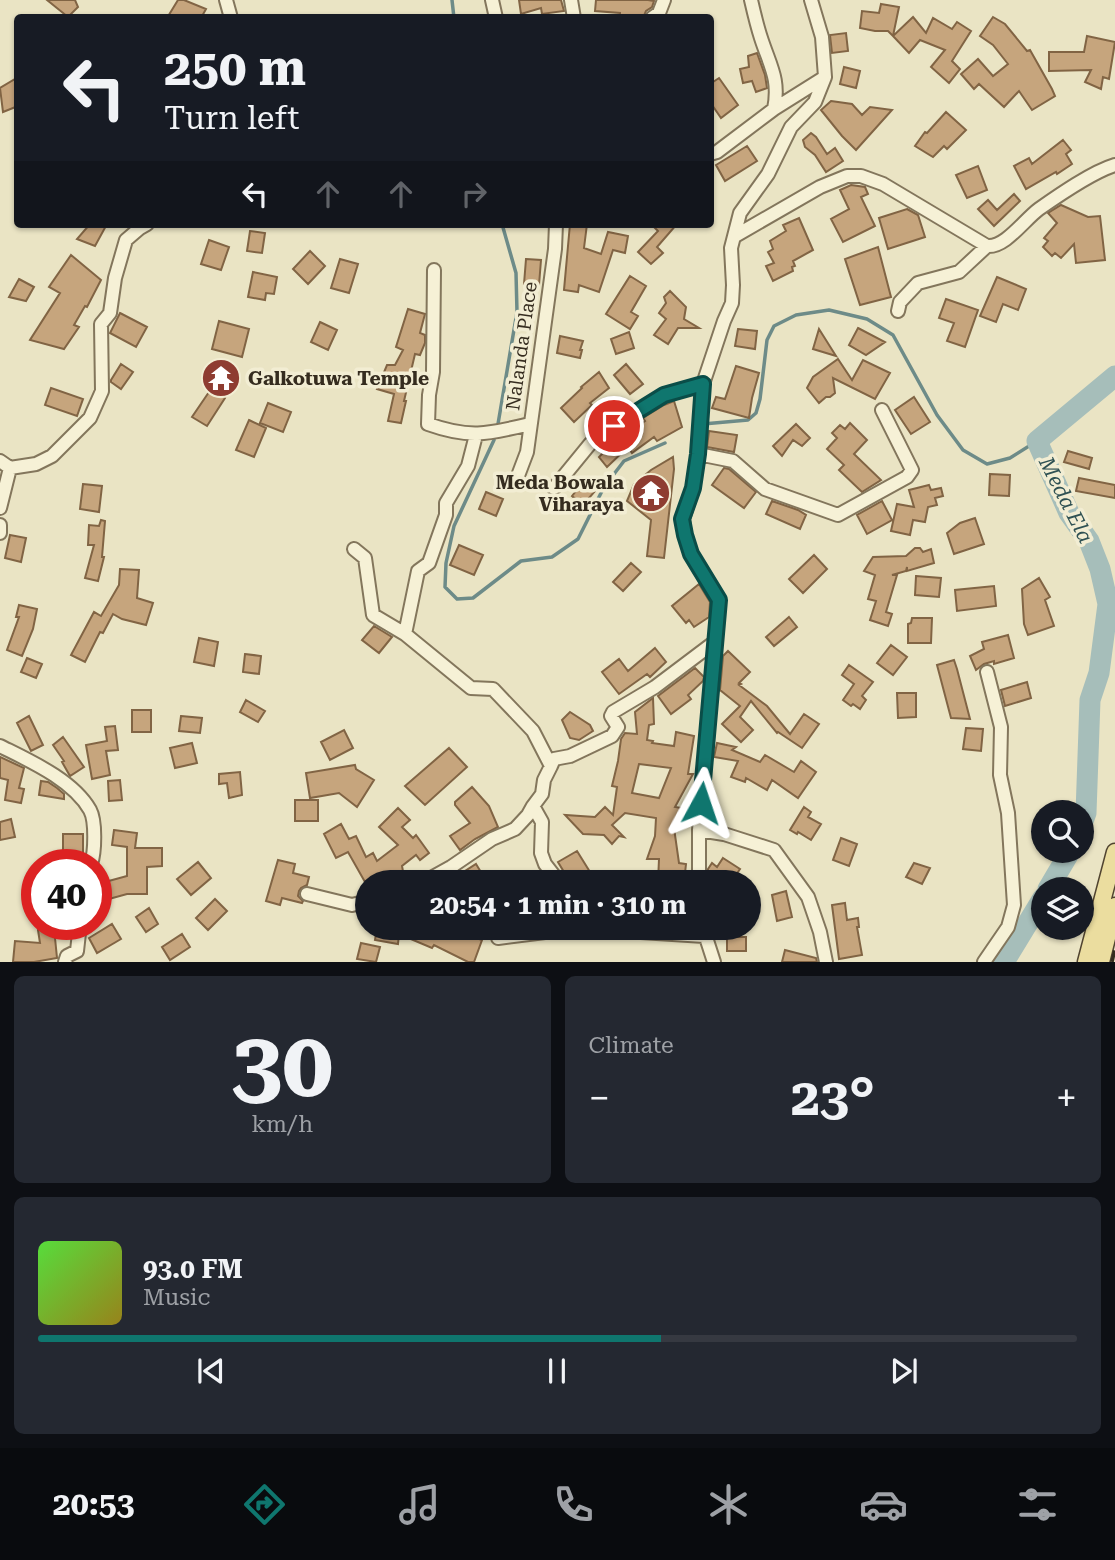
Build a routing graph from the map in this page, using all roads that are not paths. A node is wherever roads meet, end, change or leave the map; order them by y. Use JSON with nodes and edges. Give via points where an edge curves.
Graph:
{"nodes":[{"id":1,"x":751,"y":0,"type":"edge"},
{"id":2,"x":811,"y":0,"type":"edge"},
{"id":3,"x":825,"y":77,"type":"junction"},
{"id":4,"x":774,"y":109,"type":"junction"},
{"id":5,"x":714,"y":153,"type":"edge"},
{"id":6,"x":1115,"y":165,"type":"edge"},
{"id":7,"x":140,"y":228,"type":"edge"},
{"id":8,"x":556,"y":228,"type":"edge"},
{"id":9,"x":735,"y":236,"type":"junction"},
{"id":10,"x":986,"y":246,"type":"junction"},
{"id":11,"x":434,"y":270,"type":"dead end"},
{"id":12,"x":898,"y":311,"type":"dead end"},
{"id":13,"x":703,"y":384,"type":"junction"},
{"id":14,"x":881,"y":410,"type":"dead end"},
{"id":15,"x":530,"y":424,"type":"junction"},
{"id":16,"x":476,"y":435,"type":"junction"},
{"id":17,"x":698,"y":454,"type":"junction"},
{"id":18,"x":5,"y":464,"type":"edge"},
{"id":19,"x":516,"y":481,"type":"dead end"},
{"id":20,"x":554,"y":488,"type":"dead end"},
{"id":21,"x":0,"y":508,"type":"edge"},
{"id":22,"x":0,"y":525,"type":"edge"},
{"id":23,"x":0,"y":533,"type":"edge"},
{"id":24,"x":354,"y":549,"type":"dead end"},
{"id":25,"x":405,"y":634,"type":"junction"},
{"id":26,"x":716,"y":640,"type":"junction"},
{"id":27,"x":987,"y":672,"type":"dead end"},
{"id":28,"x":0,"y":746,"type":"edge"},
{"id":29,"x":551,"y":766,"type":"junction"},
{"id":30,"x":533,"y":806,"type":"junction"},
{"id":31,"x":699,"y":830,"type":"junction"},
{"id":32,"x":95,"y":849,"type":"edge"},
{"id":33,"x":1115,"y":852,"type":"edge"},
{"id":34,"x":446,"y":870,"type":"edge"},
{"id":35,"x":550,"y":870,"type":"edge"},
{"id":36,"x":699,"y":870,"type":"edge"},
{"id":37,"x":307,"y":894,"type":"dead end"},
{"id":38,"x":355,"y":904,"type":"edge"},
{"id":39,"x":1115,"y":906,"type":"edge"},
{"id":40,"x":78,"y":940,"type":"edge"},
{"id":41,"x":707,"y":940,"type":"edge"},
{"id":42,"x":65,"y":961,"type":"edge"},
{"id":43,"x":714,"y":961,"type":"edge"},
{"id":44,"x":825,"y":961,"type":"edge"},
{"id":45,"x":984,"y":961,"type":"edge"},
{"id":46,"x":1086,"y":961,"type":"edge"},
{"id":47,"x":1101,"y":961,"type":"edge"}],
"edges":[{"from":1,"to":4,"type":"street","via":[[775,74]]},
{"from":2,"to":3,"type":"street","via":[[822,37]]},
{"from":3,"to":4,"type":"street"},
{"from":3,"to":9,"type":"street","via":[[815,102],[791,127],[768,174],[740,213]]},
{"from":4,"to":5,"type":"street"},
{"from":6,"to":10,"type":"street","via":[[1038,210],[994,247]]},
{"from":7,"to":18,"type":"street","via":[[126,240],[110,313],[101,324],[102,391],[90,418],[52,456],[36,464]]},
{"from":8,"to":15,"type":"street","name":"Nalanda Place"},
{"from":9,"to":10,"type":"street","via":[[820,187],[861,176],[883,184]]},
{"from":9,"to":13,"type":"street","via":[[732,303]]},
{"from":10,"to":12,"type":"street","via":[[959,272],[918,283],[900,302]]},
{"from":11,"to":16,"type":"street","name":"Nalanda Place","via":[[428,425]]},
{"from":13,"to":17,"type":"street"},
{"from":13,"to":20,"type":"street","via":[[664,395],[614,426],[590,444]]},
{"from":14,"to":17,"type":"street","via":[[912,470],[838,515],[765,489],[733,461]]},
{"from":15,"to":16,"type":"street","name":"Nalanda Place"},
{"from":15,"to":19,"type":"street","via":[[527,452]]},
{"from":16,"to":25,"type":"street","via":[[468,466],[446,503],[429,563],[418,571]]},
{"from":17,"to":26,"type":"street","via":[[682,519],[691,554],[719,600]]},
{"from":18,"to":21,"type":"street"},
{"from":22,"to":23,"type":"street"},
{"from":24,"to":25,"type":"street","via":[[365,558],[373,615]]},
{"from":25,"to":29,"type":"street","via":[[471,688],[493,689],[533,731]]},
{"from":26,"to":29,"type":"street","via":[[655,687],[613,712],[618,727],[612,736],[570,756],[554,758]]},
{"from":26,"to":31,"type":"street"},
{"from":27,"to":45,"type":"street","via":[[1000,727],[1000,775],[1008,813],[1014,905],[1008,927]]},
{"from":28,"to":32,"type":"street","via":[[76,791],[92,813]]},
{"from":29,"to":30,"type":"street"},
{"from":30,"to":34,"type":"street","via":[[514,829]]},
{"from":30,"to":35,"type":"street","via":[[542,822],[541,853]]},
{"from":31,"to":36,"type":"street"},
{"from":31,"to":44,"type":"street","via":[[774,850],[808,897]]},
{"from":33,"to":46,"type":"main road"},
{"from":37,"to":38,"type":"street"},
{"from":39,"to":47,"type":"main road"},
{"from":40,"to":42,"type":"street","via":[[77,951]]},
{"from":41,"to":43,"type":"street"}]}
